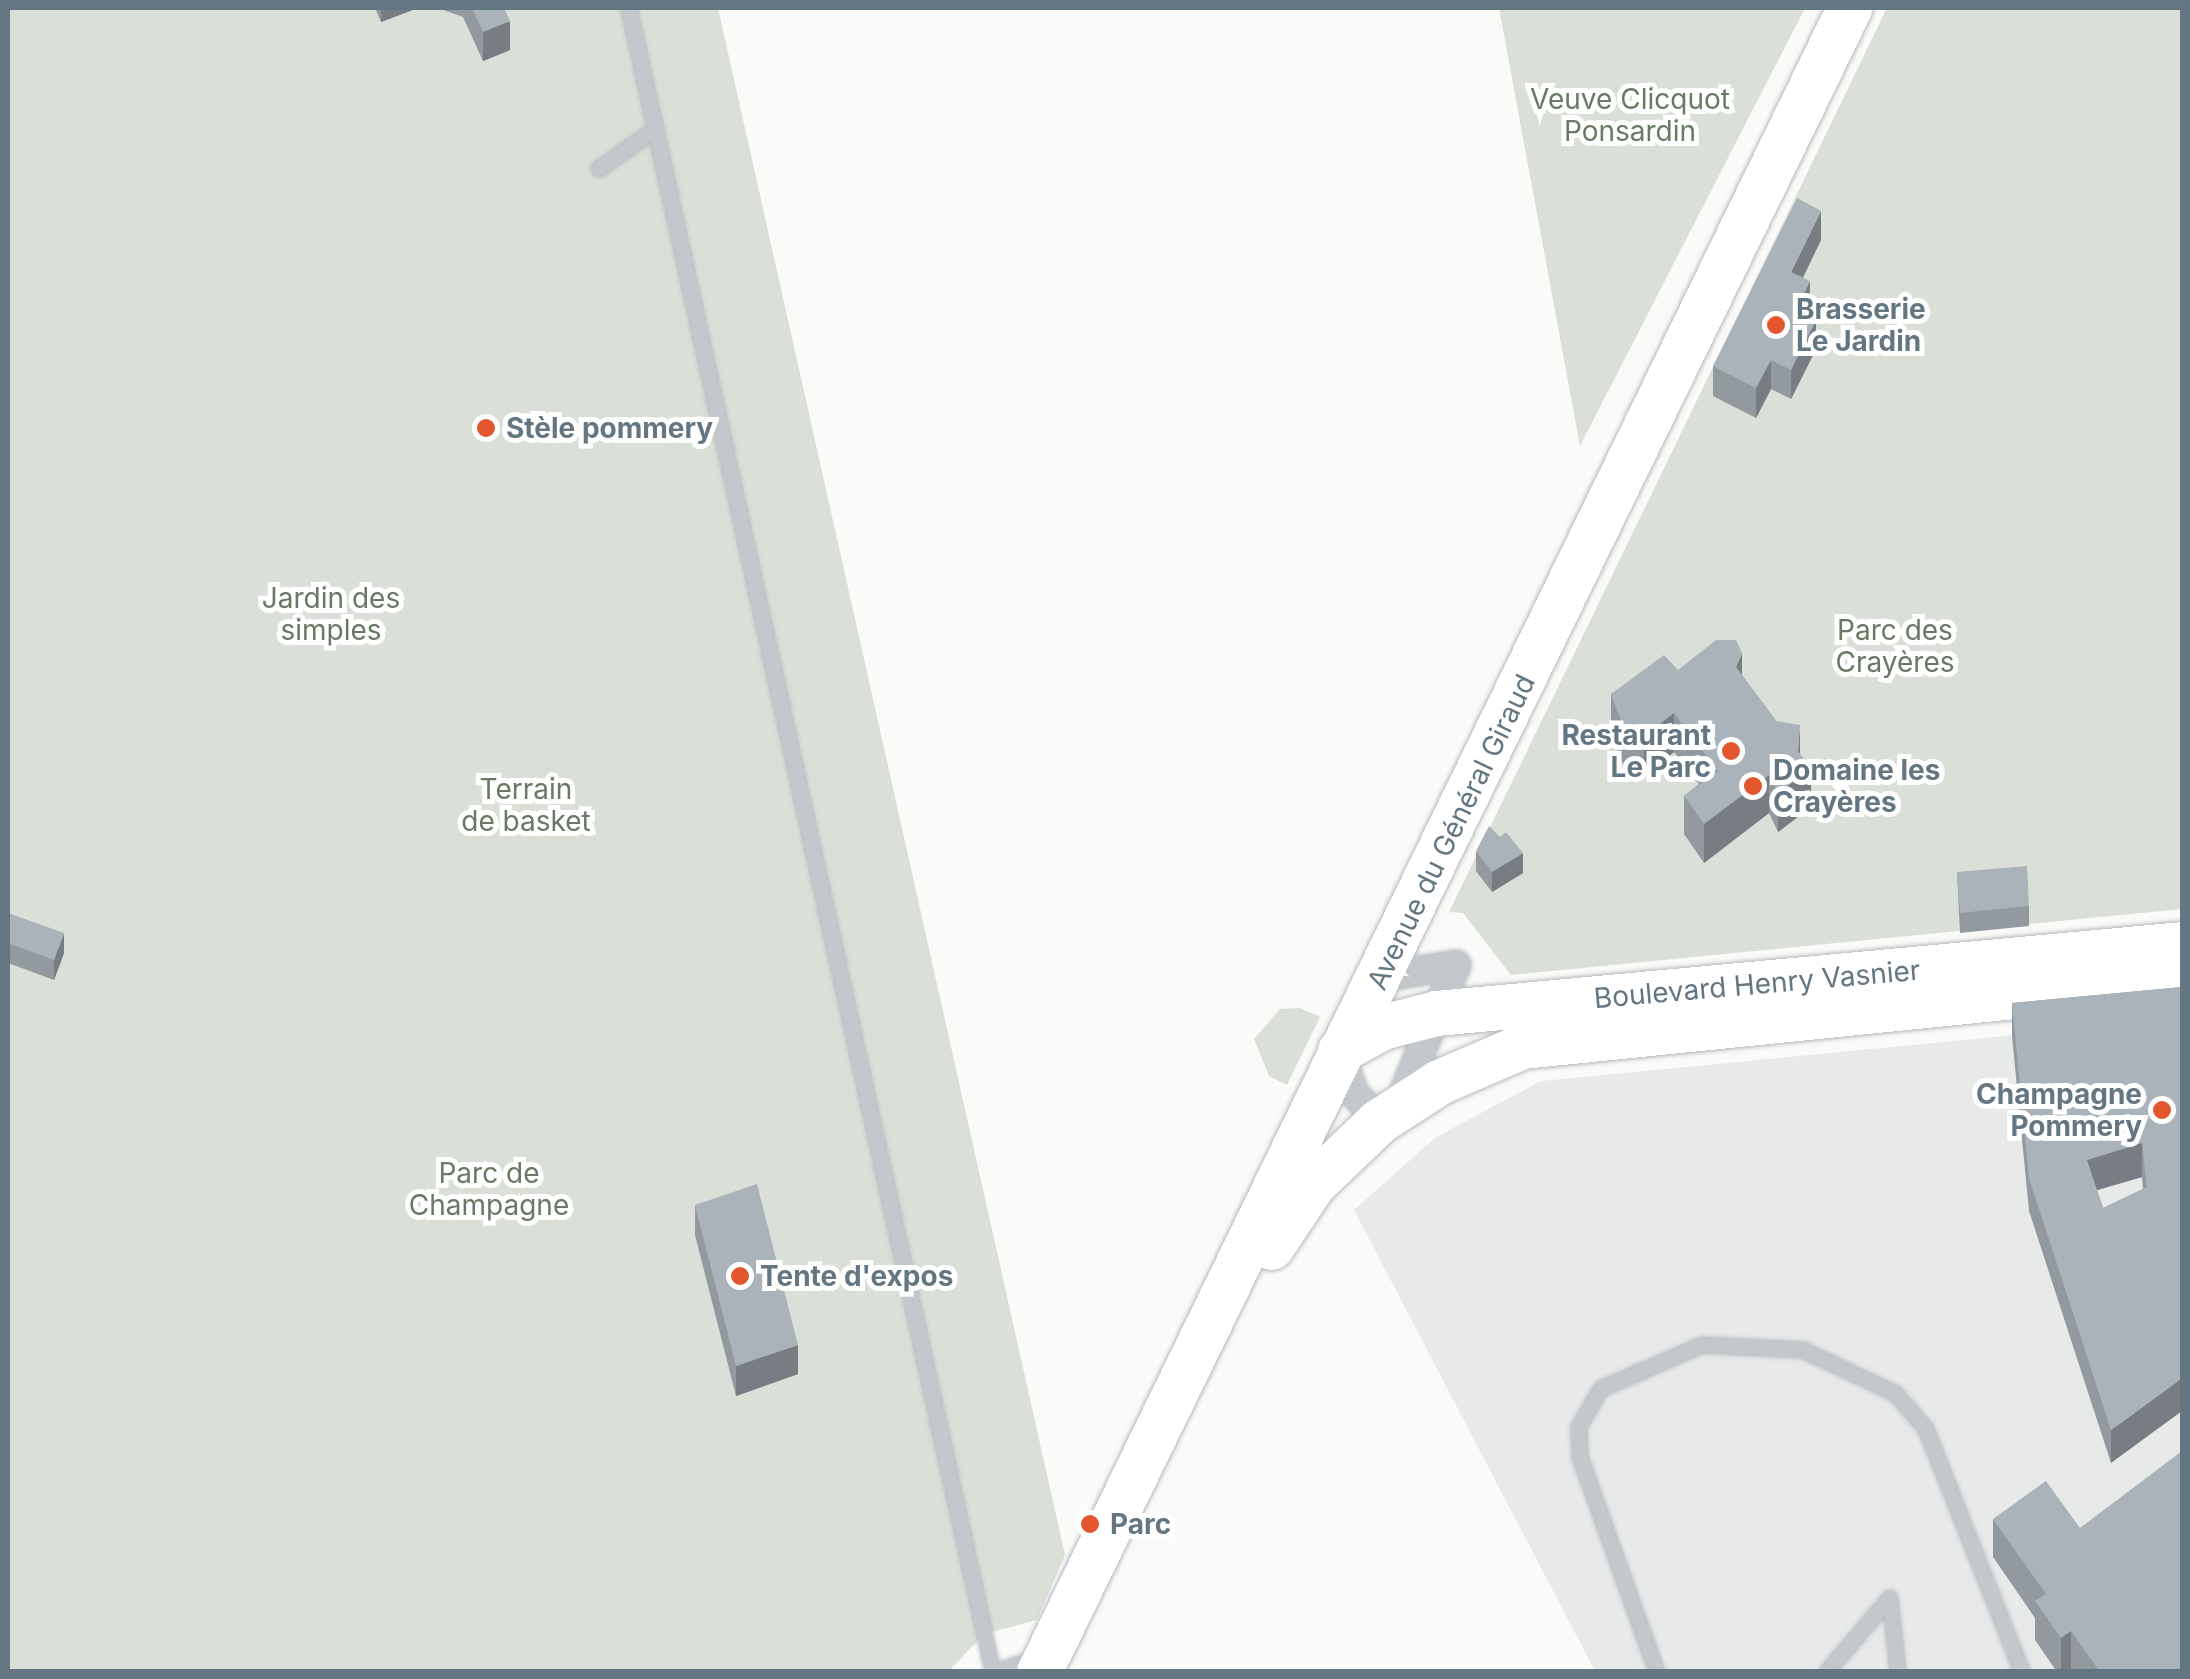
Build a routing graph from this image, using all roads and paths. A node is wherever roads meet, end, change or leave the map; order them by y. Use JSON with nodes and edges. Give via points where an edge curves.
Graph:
{"nodes":[{"id":1,"x":629,"y":8,"type":"edge"},
{"id":2,"x":1849,"y":8,"type":"edge"},
{"id":3,"x":656,"y":129,"type":"junction"},
{"id":4,"x":599,"y":169,"type":"dead end"},
{"id":5,"x":2182,"y":944,"type":"edge"},
{"id":6,"x":1381,"y":977,"type":"junction"},
{"id":7,"x":2182,"y":979,"type":"edge"},
{"id":8,"x":1436,"y":1013,"type":"junction"},
{"id":9,"x":1340,"y":1050,"type":"junction"},
{"id":10,"x":1389,"y":1114,"type":"junction"},
{"id":11,"x":1050,"y":1666,"type":"edge"},
{"id":12,"x":995,"y":1672,"type":"edge"},
{"id":13,"x":1657,"y":1672,"type":"edge"},
{"id":14,"x":1827,"y":1672,"type":"edge"},
{"id":15,"x":1898,"y":1672,"type":"edge"},
{"id":16,"x":2022,"y":1672,"type":"edge"}],
"edges":[{"from":1,"to":3,"type":"lane"},
{"from":2,"to":6,"type":"main road","name":"Avenue du Général Giraud"},
{"from":3,"to":4,"type":"lane"},
{"from":3,"to":12,"type":"lane"},
{"from":5,"to":8,"type":"main road","name":"Boulevard Henry Vasnier"},
{"from":6,"to":8,"type":"street","via":[[1456,965]]},
{"from":6,"to":9,"type":"main road","name":"Avenue du Général Giraud"},
{"from":7,"to":10,"type":"main road","name":"Boulevard Henry Vasnier","via":[[1572,1037],[1487,1060]]},
{"from":8,"to":9,"type":"main road","name":"Boulevard Henry Vasnier","via":[[1382,1027]]},
{"from":8,"to":10,"type":"street"},
{"from":9,"to":10,"type":"street","via":[[1353,1092]]},
{"from":9,"to":11,"type":"main road","name":"Avenue du Général Giraud"},
{"from":10,"to":11,"type":"main road","via":[[1313,1184],[1283,1226]]},
{"from":11,"to":12,"type":"lane"},
{"from":13,"to":16,"type":"lane","via":[[1580,1456],[1579,1427],[1602,1389],[1702,1345],[1802,1350],[1896,1394],[1926,1429]]},
{"from":14,"to":15,"type":"lane","via":[[1890,1598]]}]}
